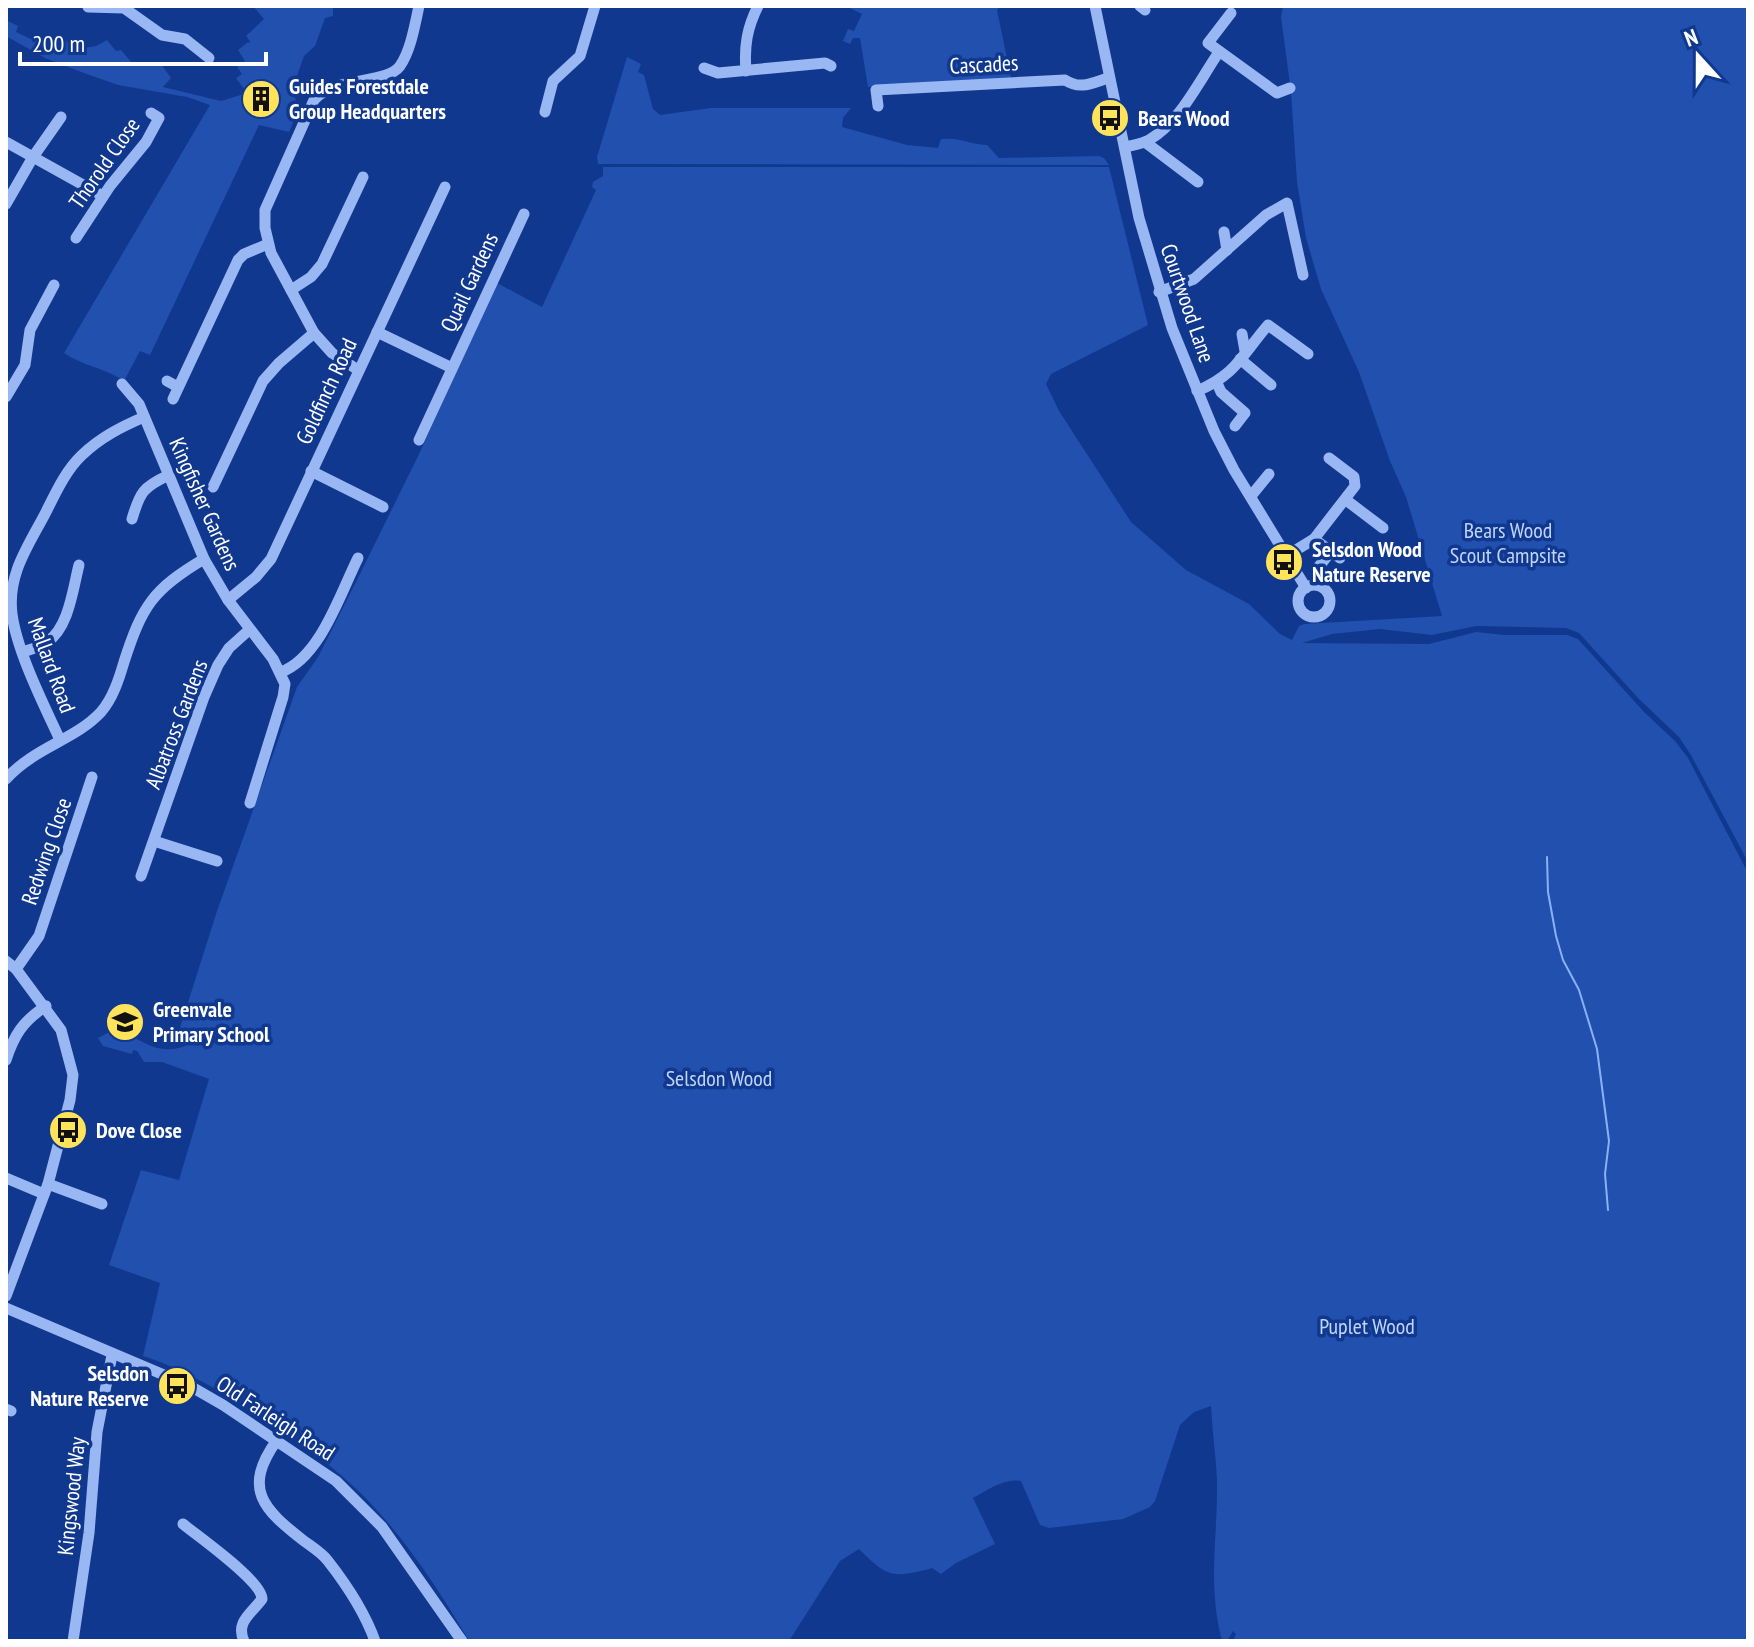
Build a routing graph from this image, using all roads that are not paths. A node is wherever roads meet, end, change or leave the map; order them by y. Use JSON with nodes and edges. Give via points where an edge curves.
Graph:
{"nodes":[{"id":1,"x":419,"y":6,"type":"edge"},
{"id":2,"x":595,"y":6,"type":"edge"},
{"id":3,"x":758,"y":6,"type":"edge"},
{"id":4,"x":1095,"y":6,"type":"edge"},
{"id":5,"x":88,"y":7,"type":"edge"},
{"id":6,"x":1231,"y":13,"type":"dead end"},
{"id":7,"x":1219,"y":52,"type":"junction"},
{"id":8,"x":209,"y":58,"type":"dead end"},
{"id":9,"x":831,"y":66,"type":"dead end"},
{"id":10,"x":704,"y":68,"type":"dead end"},
{"id":11,"x":746,"y":71,"type":"junction"},
{"id":12,"x":1108,"y":78,"type":"junction"},
{"id":13,"x":1290,"y":88,"type":"dead end"},
{"id":14,"x":878,"y":106,"type":"dead end"},
{"id":15,"x":545,"y":112,"type":"dead end"},
{"id":16,"x":151,"y":113,"type":"dead end"},
{"id":17,"x":61,"y":117,"type":"dead end"},
{"id":18,"x":6,"y":142,"type":"edge"},
{"id":19,"x":1145,"y":142,"type":"junction"},
{"id":20,"x":1125,"y":147,"type":"junction"},
{"id":21,"x":33,"y":157,"type":"junction"},
{"id":22,"x":363,"y":177,"type":"dead end"},
{"id":23,"x":1198,"y":182,"type":"dead end"},
{"id":24,"x":445,"y":187,"type":"dead end"},
{"id":25,"x":103,"y":196,"type":"junction"},
{"id":26,"x":6,"y":204,"type":"edge"},
{"id":27,"x":524,"y":214,"type":"dead end"},
{"id":28,"x":1224,"y":232,"type":"dead end"},
{"id":29,"x":76,"y":238,"type":"dead end"},
{"id":30,"x":268,"y":244,"type":"junction"},
{"id":31,"x":1227,"y":250,"type":"junction"},
{"id":32,"x":1303,"y":275,"type":"dead end"},
{"id":33,"x":54,"y":285,"type":"dead end"},
{"id":34,"x":291,"y":290,"type":"junction"},
{"id":35,"x":1159,"y":292,"type":"junction"},
{"id":36,"x":377,"y":332,"type":"junction"},
{"id":37,"x":314,"y":333,"type":"junction"},
{"id":38,"x":1242,"y":334,"type":"dead end"},
{"id":39,"x":1308,"y":354,"type":"dead end"},
{"id":40,"x":1242,"y":355,"type":"junction"},
{"id":41,"x":452,"y":368,"type":"junction"},
{"id":42,"x":358,"y":370,"type":"junction"},
{"id":43,"x":1217,"y":383,"type":"junction"},
{"id":44,"x":122,"y":384,"type":"dead end"},
{"id":45,"x":1271,"y":385,"type":"dead end"},
{"id":46,"x":1197,"y":391,"type":"junction"},
{"id":47,"x":6,"y":397,"type":"edge"},
{"id":48,"x":173,"y":399,"type":"dead end"},
{"id":49,"x":144,"y":417,"type":"junction"},
{"id":50,"x":1235,"y":426,"type":"dead end"},
{"id":51,"x":419,"y":440,"type":"dead end"},
{"id":52,"x":1329,"y":458,"type":"dead end"},
{"id":53,"x":311,"y":471,"type":"junction"},
{"id":54,"x":1269,"y":474,"type":"dead end"},
{"id":55,"x":169,"y":475,"type":"junction"},
{"id":56,"x":212,"y":479,"type":"dead end"},
{"id":57,"x":1251,"y":496,"type":"junction"},
{"id":58,"x":1346,"y":500,"type":"junction"},
{"id":59,"x":383,"y":507,"type":"dead end"},
{"id":60,"x":131,"y":512,"type":"dead end"},
{"id":61,"x":1383,"y":528,"type":"dead end"},
{"id":62,"x":1314,"y":539,"type":"junction"},
{"id":63,"x":1288,"y":555,"type":"junction"},
{"id":64,"x":358,"y":558,"type":"dead end"},
{"id":65,"x":204,"y":559,"type":"junction"},
{"id":66,"x":79,"y":565,"type":"dead end"},
{"id":67,"x":1317,"y":569,"type":"dead end"},
{"id":68,"x":1306,"y":588,"type":"dead end"},
{"id":69,"x":228,"y":600,"type":"junction"},
{"id":70,"x":9,"y":619,"type":"edge"},
{"id":71,"x":249,"y":630,"type":"junction"},
{"id":72,"x":23,"y":652,"type":"junction"},
{"id":73,"x":281,"y":672,"type":"junction"},
{"id":74,"x":60,"y":740,"type":"junction"},
{"id":75,"x":6,"y":779,"type":"edge"},
{"id":76,"x":94,"y":784,"type":"dead end"},
{"id":77,"x":250,"y":803,"type":"dead end"},
{"id":78,"x":154,"y":841,"type":"junction"},
{"id":79,"x":217,"y":861,"type":"dead end"},
{"id":80,"x":141,"y":876,"type":"dead end"},
{"id":81,"x":11,"y":965,"type":"edge"},
{"id":82,"x":46,"y":1006,"type":"junction"},
{"id":83,"x":6,"y":1060,"type":"edge"},
{"id":84,"x":6,"y":1178,"type":"edge"},
{"id":85,"x":46,"y":1189,"type":"junction"},
{"id":86,"x":102,"y":1204,"type":"dead end"},
{"id":87,"x":6,"y":1296,"type":"edge"},
{"id":88,"x":6,"y":1308,"type":"edge"},
{"id":89,"x":112,"y":1355,"type":"junction"},
{"id":90,"x":277,"y":1440,"type":"junction"},
{"id":91,"x":183,"y":1524,"type":"dead end"},
{"id":92,"x":73,"y":1641,"type":"edge"},
{"id":93,"x":244,"y":1641,"type":"edge"},
{"id":94,"x":375,"y":1641,"type":"edge"},
{"id":95,"x":462,"y":1641,"type":"edge"}],
"edges":[{"from":1,"to":30,"type":"street","via":[[400,66],[325,90],[314,100],[265,210]]},
{"from":2,"to":15,"type":"street","via":[[580,56],[553,81]]},
{"from":3,"to":11,"type":"street","via":[[744,46]]},
{"from":4,"to":12,"type":"street","name":"Courtwood Lane"},
{"from":5,"to":8,"type":"street","via":[[124,8],[162,35],[185,39]]},
{"from":6,"to":7,"type":"street","via":[[1208,43]]},
{"from":7,"to":13,"type":"street","via":[[1277,93]]},
{"from":7,"to":19,"type":"street","via":[[1175,117]]},
{"from":9,"to":11,"type":"street"},
{"from":10,"to":11,"type":"street"},
{"from":12,"to":14,"type":"street","name":"Cascades","via":[[1086,86],[1065,80],[876,90]]},
{"from":12,"to":20,"type":"street","name":"Courtwood Lane"},
{"from":16,"to":25,"type":"street","name":"Thorold Close","via":[[159,118],[146,142]]},
{"from":17,"to":21,"type":"street"},
{"from":18,"to":21,"type":"street"},
{"from":19,"to":20,"type":"street"},
{"from":19,"to":23,"type":"street"},
{"from":20,"to":35,"type":"street","name":"Courtwood Lane"},
{"from":21,"to":25,"type":"street"},
{"from":21,"to":26,"type":"street"},
{"from":22,"to":34,"type":"street","via":[[322,264]]},
{"from":24,"to":36,"type":"street","name":"Goldfinch Road"},
{"from":25,"to":29,"type":"street","name":"Thorold Close"},
{"from":27,"to":41,"type":"street","name":"Quail Gardens"},
{"from":28,"to":31,"type":"street"},
{"from":30,"to":34,"type":"street"},
{"from":30,"to":48,"type":"street","via":[[238,260],[173,384]]},
{"from":31,"to":32,"type":"street","via":[[1287,203]]},
{"from":31,"to":35,"type":"street","via":[[1194,279]]},
{"from":33,"to":47,"type":"street","via":[[30,330],[25,365]]},
{"from":34,"to":37,"type":"street"},
{"from":35,"to":46,"type":"street","name":"Courtwood Lane"},
{"from":36,"to":41,"type":"street","name":"Quail Gardens"},
{"from":36,"to":42,"type":"street","name":"Goldfinch Road"},
{"from":37,"to":42,"type":"street"},
{"from":37,"to":56,"type":"street","via":[[263,381]]},
{"from":38,"to":40,"type":"street"},
{"from":39,"to":40,"type":"street","via":[[1267,320]]},
{"from":40,"to":43,"type":"street"},
{"from":40,"to":45,"type":"street"},
{"from":41,"to":51,"type":"street","name":"Quail Gardens"},
{"from":42,"to":53,"type":"street","name":"Goldfinch Road"},
{"from":43,"to":46,"type":"street"},
{"from":43,"to":50,"type":"street","via":[[1245,413]]},
{"from":44,"to":49,"type":"street","name":"Kingfisher Gardens"},
{"from":46,"to":57,"type":"street","name":"Courtwood Lane"},
{"from":49,"to":55,"type":"street","name":"Kingfisher Gardens"},
{"from":49,"to":70,"type":"street","name":"Mallard Road","via":[[97,442],[61,483],[16,570]]},
{"from":52,"to":58,"type":"street","via":[[1354,477]]},
{"from":53,"to":59,"type":"street"},
{"from":53,"to":69,"type":"street","name":"Goldfinch Road","via":[[271,559]]},
{"from":54,"to":57,"type":"street"},
{"from":55,"to":60,"type":"street","via":[[150,484]]},
{"from":55,"to":65,"type":"street","name":"Kingfisher Gardens"},
{"from":57,"to":63,"type":"street","name":"Courtwood Lane"},
{"from":58,"to":61,"type":"street"},
{"from":58,"to":62,"type":"street"},
{"from":62,"to":63,"type":"street"},
{"from":62,"to":67,"type":"street","via":[[1335,554]]},
{"from":63,"to":68,"type":"street","name":"Courtwood Lane"},
{"from":64,"to":73,"type":"street","via":[[315,645]]},
{"from":65,"to":69,"type":"street","name":"Kingfisher Gardens"},
{"from":65,"to":74,"type":"street","via":[[172,577],[152,597],[102,710]]},
{"from":66,"to":72,"type":"street","via":[[56,635]]},
{"from":69,"to":71,"type":"street","name":"Kingfisher Gardens"},
{"from":70,"to":72,"type":"street","name":"Mallard Road"},
{"from":71,"to":73,"type":"street","name":"Kingfisher Gardens"},
{"from":71,"to":78,"type":"street","name":"Albatross Gardens","via":[[218,665]]},
{"from":72,"to":74,"type":"street","name":"Mallard Road"},
{"from":73,"to":77,"type":"street","via":[[283,697]]},
{"from":74,"to":75,"type":"street","via":[[28,758]]},
{"from":76,"to":81,"type":"street","name":"Redwing Close","via":[[39,936]]},
{"from":78,"to":79,"type":"street"},
{"from":78,"to":80,"type":"street","name":"Albatross Gardens"},
{"from":81,"to":82,"type":"street"},
{"from":82,"to":83,"type":"street","via":[[21,1025]]},
{"from":82,"to":85,"type":"street","via":[[61,1030],[73,1075]]},
{"from":84,"to":85,"type":"street"},
{"from":85,"to":86,"type":"street"},
{"from":85,"to":87,"type":"street"},
{"from":88,"to":89,"type":"street","name":"Old Farleigh Road"},
{"from":89,"to":90,"type":"street","name":"Old Farleigh Road","via":[[190,1386]]},
{"from":89,"to":92,"type":"street","name":"Kingswood Way","via":[[97,1432]]},
{"from":90,"to":94,"type":"street","via":[[263,1460],[262,1499],[276,1519],[326,1559]]},
{"from":90,"to":95,"type":"street","name":"Old Farleigh Road","via":[[336,1481],[382,1527]]},
{"from":91,"to":93,"type":"street","via":[[261,1589],[262,1599],[240,1630]]}]}
